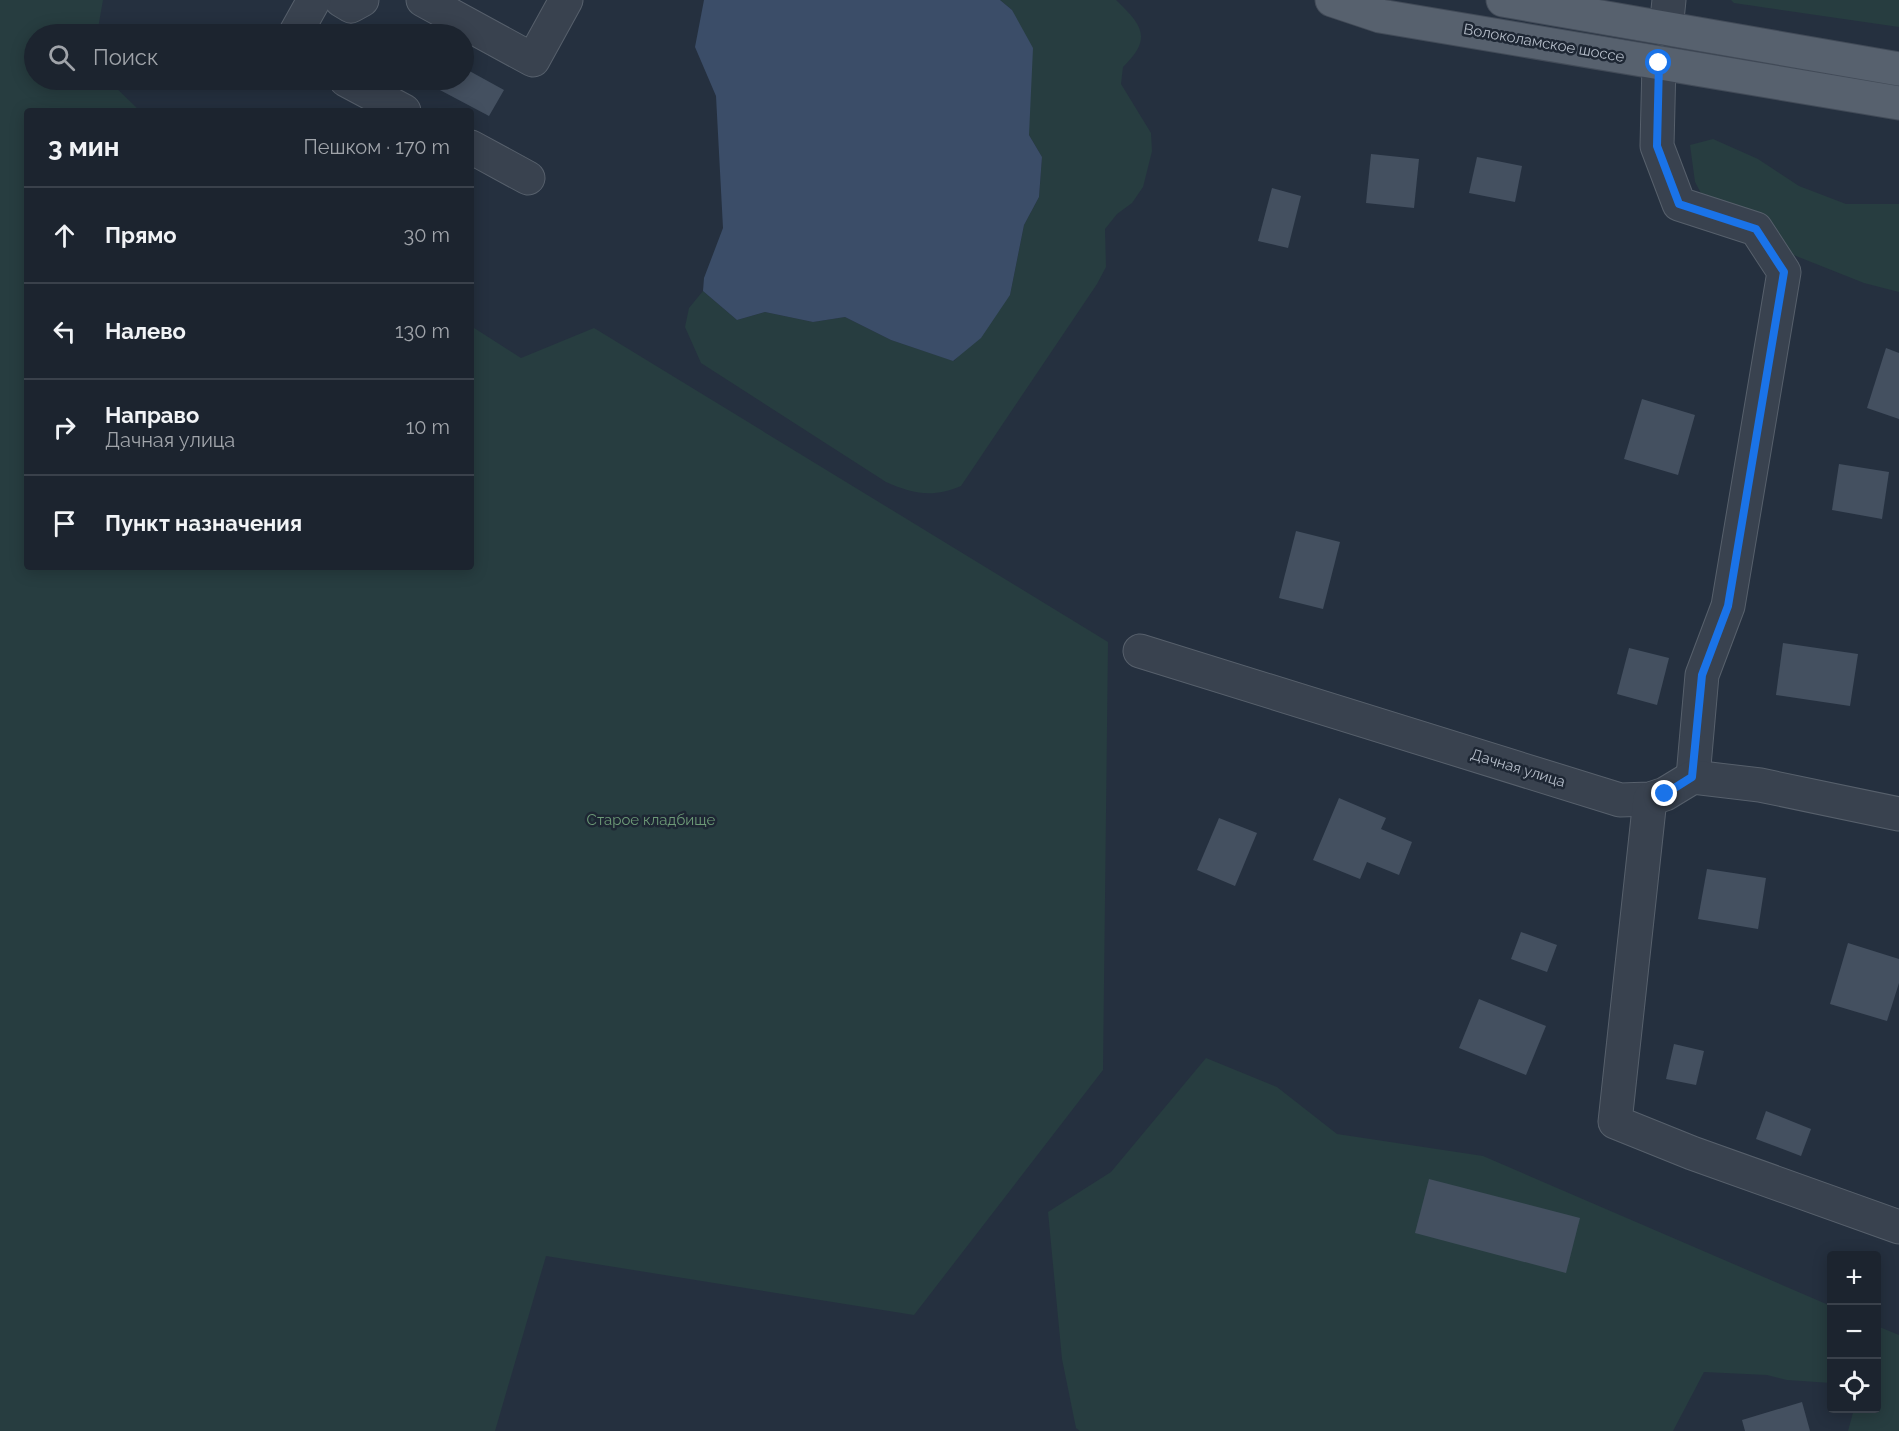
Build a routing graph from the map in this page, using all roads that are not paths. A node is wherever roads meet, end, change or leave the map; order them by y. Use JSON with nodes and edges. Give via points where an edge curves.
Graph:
{"nodes":[{"id":1,"x":314,"y":0,"type":"edge"},
{"id":2,"x":340,"y":0,"type":"edge"},
{"id":3,"x":362,"y":0,"type":"edge"},
{"id":4,"x":423,"y":0,"type":"edge"},
{"id":5,"x":566,"y":0,"type":"edge"},
{"id":6,"x":1332,"y":0,"type":"edge"},
{"id":7,"x":1503,"y":0,"type":"edge"},
{"id":8,"x":1668,"y":14,"type":"edge"},
{"id":9,"x":301,"y":24,"type":"edge"},
{"id":10,"x":467,"y":24,"type":"edge"},
{"id":11,"x":474,"y":28,"type":"edge"},
{"id":12,"x":1659,"y":63,"type":"junction"},
{"id":13,"x":1899,"y":69,"type":"edge"},
{"id":14,"x":365,"y":90,"type":"edge"},
{"id":15,"x":1899,"y":103,"type":"edge"},
{"id":16,"x":398,"y":108,"type":"edge"},
{"id":17,"x":474,"y":149,"type":"edge"},
{"id":18,"x":528,"y":178,"type":"dead end"},
{"id":19,"x":1140,"y":651,"type":"dead end"},
{"id":20,"x":1692,"y":777,"type":"junction"},
{"id":21,"x":1650,"y":799,"type":"junction"},
{"id":22,"x":1899,"y":814,"type":"edge"},
{"id":23,"x":1899,"y":1227,"type":"edge"}],
"edges":[{"from":1,"to":9,"type":"street"},
{"from":2,"to":3,"type":"street","via":[[351,6]]},
{"from":4,"to":10,"type":"street"},
{"from":5,"to":11,"type":"street","via":[[533,60]]},
{"from":6,"to":12,"type":"main road","name":"Волоколамское шоссе","via":[[1380,16]]},
{"from":7,"to":8,"type":"main road"},
{"from":8,"to":13,"type":"main road"},
{"from":12,"to":15,"type":"main road","name":"Волоколамское шоссе"},
{"from":12,"to":20,"type":"street","via":[[1657,146],[1679,204],[1756,229],[1784,272],[1728,606],[1702,675]]},
{"from":14,"to":16,"type":"street"},
{"from":17,"to":18,"type":"street"},
{"from":19,"to":21,"type":"street","name":"Дачная улица","via":[[1620,800]]},
{"from":20,"to":21,"type":"street","name":"Дачная улица"},
{"from":20,"to":22,"type":"street","via":[[1760,785]]},
{"from":21,"to":23,"type":"street","via":[[1615,1122]]}]}
